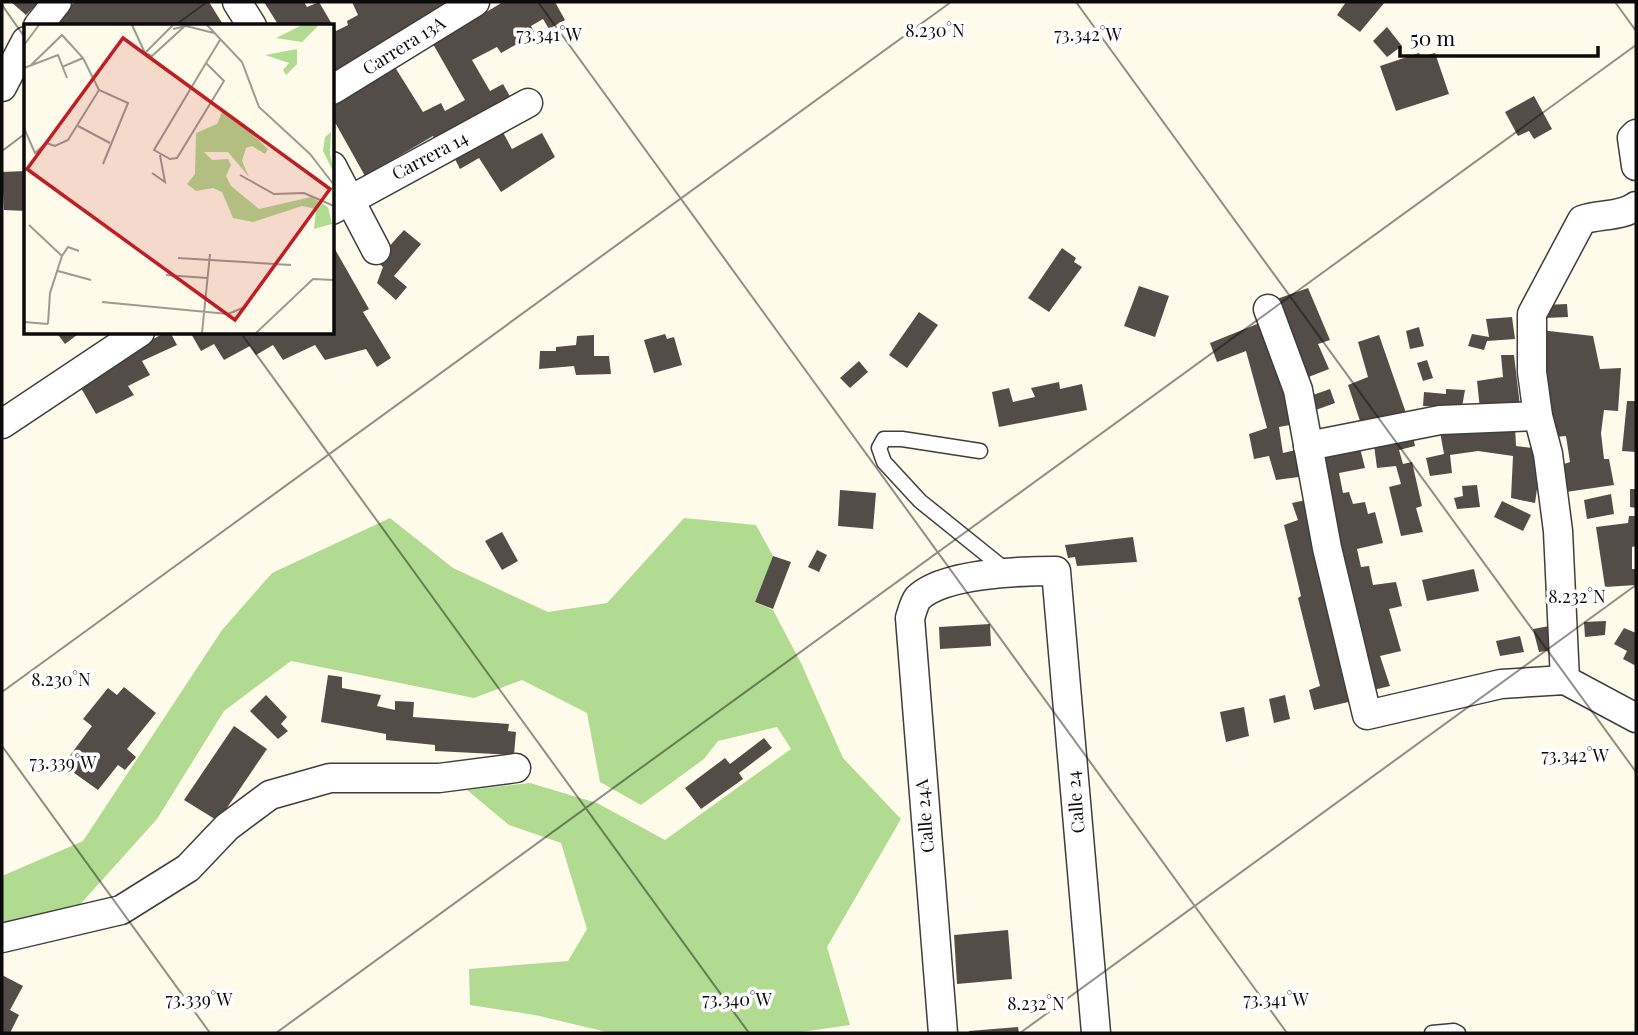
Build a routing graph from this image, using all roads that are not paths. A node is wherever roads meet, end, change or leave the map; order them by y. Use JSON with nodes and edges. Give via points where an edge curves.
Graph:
{"nodes":[{"id":1,"x":57,"y":2,"type":"edge"},
{"id":2,"x":237,"y":2,"type":"edge"},
{"id":3,"x":475,"y":2,"type":"edge"},
{"id":4,"x":40,"y":24,"type":"edge"},
{"id":5,"x":251,"y":24,"type":"edge"},
{"id":6,"x":24,"y":45,"type":"edge"},
{"id":7,"x":2,"y":87,"type":"edge"},
{"id":8,"x":334,"y":89,"type":"edge"},
{"id":9,"x":528,"y":103,"type":"dead end"},
{"id":10,"x":1636,"y":134,"type":"edge"},
{"id":11,"x":1636,"y":166,"type":"edge"},
{"id":12,"x":334,"y":174,"type":"edge"},
{"id":13,"x":341,"y":204,"type":"edge"},
{"id":14,"x":1636,"y":206,"type":"edge"},
{"id":15,"x":376,"y":250,"type":"dead end"},
{"id":16,"x":1268,"y":309,"type":"dead end"},
{"id":17,"x":138,"y":334,"type":"edge"},
{"id":18,"x":1538,"y":416,"type":"junction"},
{"id":19,"x":2,"y":424,"type":"edge"},
{"id":20,"x":1308,"y":446,"type":"junction"},
{"id":21,"x":980,"y":450,"type":"dead end"},
{"id":22,"x":1008,"y":572,"type":"junction"},
{"id":23,"x":1564,"y":680,"type":"junction"},
{"id":24,"x":1636,"y":718,"type":"edge"},
{"id":25,"x":516,"y":768,"type":"dead end"},
{"id":26,"x":2,"y":939,"type":"edge"},
{"id":27,"x":943,"y":1033,"type":"edge"},
{"id":28,"x":1096,"y":1033,"type":"edge"},
{"id":29,"x":1433,"y":1033,"type":"edge"},
{"id":30,"x":1458,"y":1033,"type":"edge"}],
"edges":[{"from":1,"to":4,"type":"street"},
{"from":2,"to":5,"type":"street"},
{"from":3,"to":8,"type":"street","name":"Carrera 13A"},
{"from":6,"to":7,"type":"street"},
{"from":9,"to":13,"type":"street","name":"Carrera 14"},
{"from":10,"to":11,"type":"street","via":[[1632,138]]},
{"from":12,"to":13,"type":"street"},
{"from":13,"to":15,"type":"street"},
{"from":14,"to":18,"type":"street","via":[[1582,220],[1531,314]]},
{"from":16,"to":20,"type":"street","via":[[1298,390]]},
{"from":17,"to":19,"type":"street"},
{"from":18,"to":20,"type":"street","via":[[1440,420]]},
{"from":18,"to":23,"type":"street","via":[[1558,531]]},
{"from":20,"to":23,"type":"street","via":[[1367,715],[1501,684]]},
{"from":21,"to":22,"type":"lane","via":[[902,439],[884,439],[879,448],[884,462],[920,501]]},
{"from":22,"to":27,"type":"street","name":"Calle 24A","via":[[938,585],[916,599],[910,618]]},
{"from":22,"to":28,"type":"street","name":"Calle 24","via":[[1056,570]]},
{"from":23,"to":24,"type":"street"},
{"from":25,"to":26,"type":"street","via":[[439,778],[330,778],[270,795],[228,827],[188,868],[121,910]]},
{"from":29,"to":30,"type":"lane"}]}
